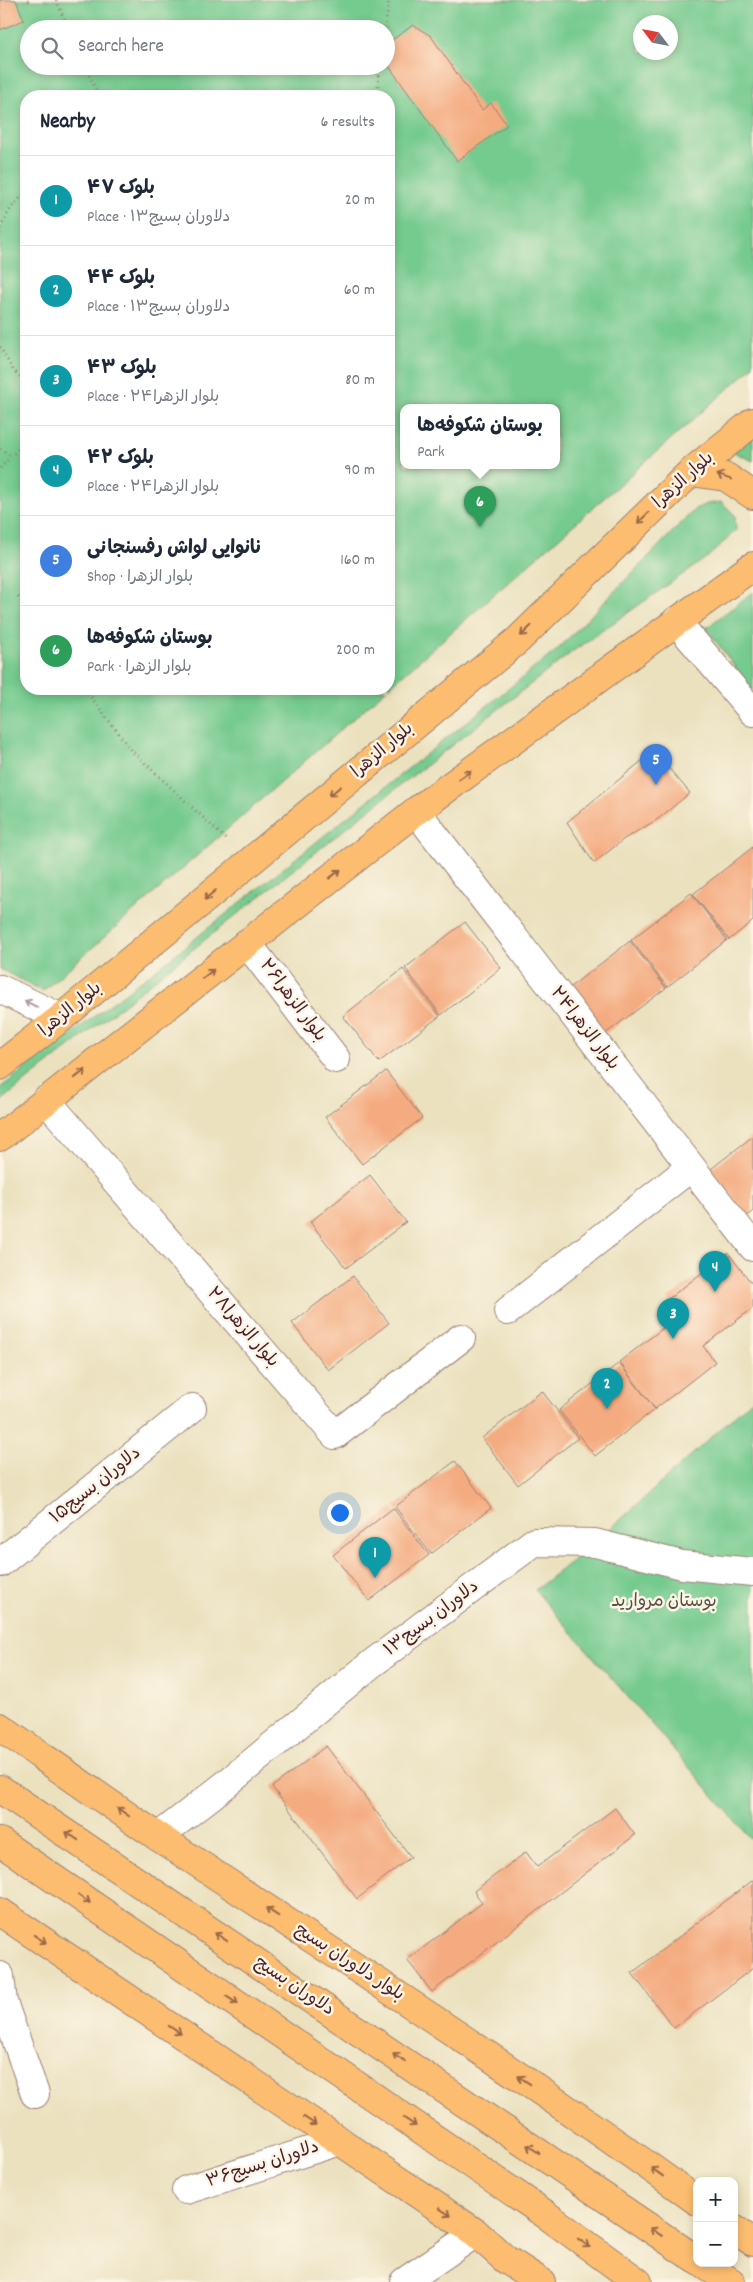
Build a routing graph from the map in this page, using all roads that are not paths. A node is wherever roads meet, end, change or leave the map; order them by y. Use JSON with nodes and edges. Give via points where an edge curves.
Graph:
{"nodes":[{"id":1,"x":753,"y":422,"type":"edge"},
{"id":2,"x":690,"y":472,"type":"junction"},
{"id":3,"x":753,"y":495,"type":"edge"},
{"id":4,"x":753,"y":566,"type":"edge"},
{"id":5,"x":676,"y":621,"type":"junction"},
{"id":6,"x":753,"y":712,"type":"edge"},
{"id":7,"x":416,"y":811,"type":"junction"},
{"id":8,"x":247,"y":943,"type":"junction"},
{"id":9,"x":0,"y":989,"type":"edge"},
{"id":10,"x":61,"y":1018,"type":"junction"},
{"id":11,"x":336,"y":1059,"type":"dead end"},
{"id":12,"x":0,"y":1066,"type":"edge"},
{"id":13,"x":46,"y":1100,"type":"junction"},
{"id":14,"x":0,"y":1137,"type":"edge"},
{"id":15,"x":691,"y":1167,"type":"junction"},
{"id":16,"x":753,"y":1248,"type":"edge"},
{"id":17,"x":508,"y":1311,"type":"dead end"},
{"id":18,"x":461,"y":1338,"type":"dead end"},
{"id":19,"x":192,"y":1408,"type":"dead end"},
{"id":20,"x":0,"y":1563,"type":"edge"},
{"id":21,"x":753,"y":1572,"type":"edge"},
{"id":22,"x":0,"y":1727,"type":"edge"},
{"id":23,"x":8,"y":1793,"type":"edge"},
{"id":24,"x":158,"y":1837,"type":"junction"},
{"id":25,"x":0,"y":1842,"type":"edge"},
{"id":26,"x":0,"y":1912,"type":"edge"},
{"id":27,"x":0,"y":1976,"type":"edge"},
{"id":28,"x":35,"y":2094,"type":"dead end"},
{"id":29,"x":340,"y":2141,"type":"junction"},
{"id":30,"x":186,"y":2190,"type":"dead end"},
{"id":31,"x":693,"y":2198,"type":"edge"},
{"id":32,"x":738,"y":2232,"type":"edge"},
{"id":33,"x":476,"y":2233,"type":"junction"},
{"id":34,"x":753,"y":2242,"type":"edge"},
{"id":35,"x":693,"y":2257,"type":"edge"},
{"id":36,"x":708,"y":2267,"type":"edge"},
{"id":37,"x":404,"y":2282,"type":"edge"},
{"id":38,"x":541,"y":2282,"type":"edge"},
{"id":39,"x":638,"y":2282,"type":"edge"},
{"id":40,"x":731,"y":2282,"type":"edge"}],
"edges":[{"from":1,"to":2,"type":"main road","name":"بلوار الزهرا"},
{"from":3,"to":2,"type":"main road","one_way":true,"via":[[726,477]]},
{"from":2,"to":10,"type":"main road","name":"بلوار الزهرا","one_way":true,"via":[[518,640]]},
{"from":4,"to":5,"type":"main road"},
{"from":5,"to":6,"type":"street"},
{"from":7,"to":5,"type":"main road","one_way":true},
{"from":8,"to":7,"type":"main road","one_way":true},
{"from":7,"to":15,"type":"street","name":"بلوار الزهرا۲۴"},
{"from":8,"to":11,"type":"street","name":"بلوار الزهرا۲۶"},
{"from":13,"to":8,"type":"main road","one_way":true},
{"from":10,"to":9,"type":"street","one_way":true},
{"from":10,"to":12,"type":"main road","name":"بلوار الزهرا"},
{"from":13,"to":14,"type":"main road"},
{"from":13,"to":18,"type":"street","name":"بلوار الزهرا۲۸","via":[[335,1436]]},
{"from":15,"to":16,"type":"street","name":"بلوار الزهرا۲۴"},
{"from":15,"to":17,"type":"street"},
{"from":19,"to":20,"type":"street","name":"دلاوران بسیج۱۵"},
{"from":21,"to":24,"type":"street","name":"دلاوران بسیج۱۳","via":[[682,1565],[595,1543],[534,1542],[370,1665]]},
{"from":24,"to":22,"type":"main road","name":"بلوار دلاوران بسیج","one_way":true},
{"from":35,"to":23,"type":"main road","name":"دلاوران بسیج","one_way":true},
{"from":31,"to":24,"type":"main road","name":"بلوار دلاوران بسیج","one_way":true,"via":[[431,2017]]},
{"from":25,"to":39,"type":"main road","one_way":true,"via":[[545,2214]]},
{"from":26,"to":29,"type":"main road","one_way":true},
{"from":27,"to":28,"type":"street","via":[[3,2002]]},
{"from":29,"to":30,"type":"street","name":"دلاوران بسیج۳۶"},
{"from":29,"to":33,"type":"main road","one_way":true},
{"from":32,"to":34,"type":"main road"},
{"from":33,"to":37,"type":"street"},
{"from":33,"to":38,"type":"main road","via":[[505,2259]]},
{"from":36,"to":40,"type":"main road"}]}
